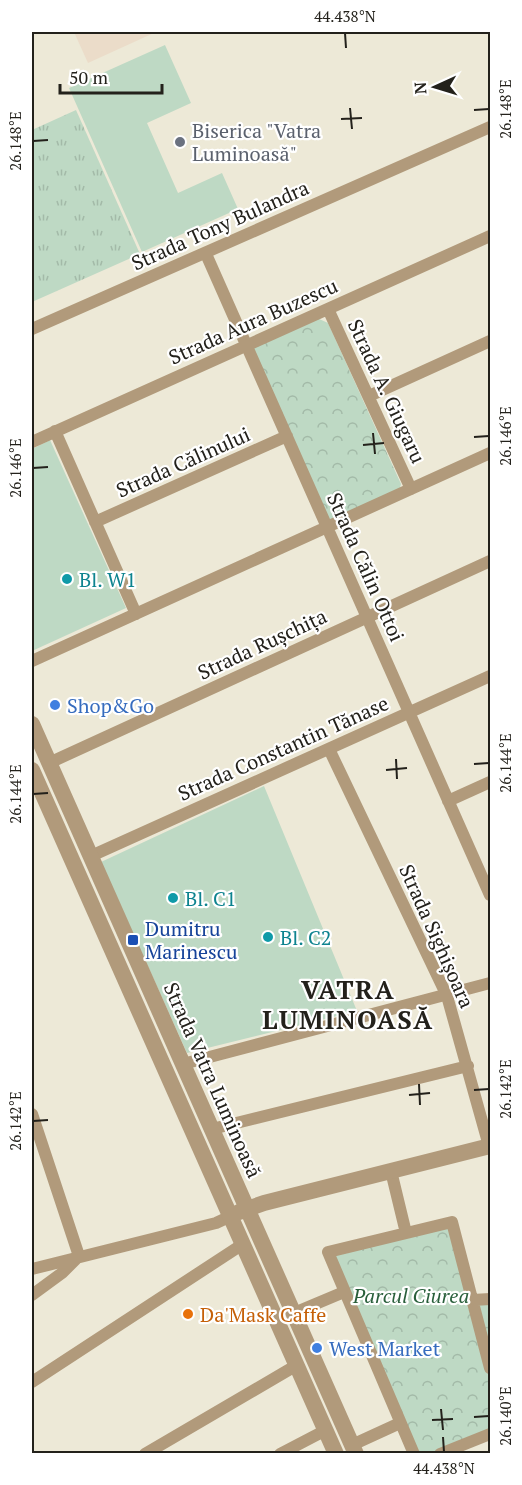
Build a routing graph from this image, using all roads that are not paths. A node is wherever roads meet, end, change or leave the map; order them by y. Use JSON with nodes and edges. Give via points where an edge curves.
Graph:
{"nodes":[{"id":1,"x":490,"y":127,"type":"edge"},
{"id":2,"x":490,"y":236,"type":"edge"},
{"id":3,"x":206,"y":254,"type":"junction"},
{"id":4,"x":328,"y":309,"type":"junction"},
{"id":5,"x":32,"y":330,"type":"edge"},
{"id":6,"x":490,"y":341,"type":"edge"},
{"id":7,"x":247,"y":345,"type":"junction"},
{"id":8,"x":369,"y":396,"type":"junction"},
{"id":9,"x":55,"y":431,"type":"junction"},
{"id":10,"x":287,"y":436,"type":"junction"},
{"id":11,"x":32,"y":442,"type":"edge"},
{"id":12,"x":490,"y":453,"type":"edge"},
{"id":13,"x":411,"y":489,"type":"junction"},
{"id":14,"x":95,"y":522,"type":"junction"},
{"id":15,"x":327,"y":527,"type":"junction"},
{"id":16,"x":490,"y":561,"type":"edge"},
{"id":17,"x":136,"y":614,"type":"junction"},
{"id":18,"x":367,"y":618,"type":"junction"},
{"id":19,"x":32,"y":661,"type":"edge"},
{"id":20,"x":490,"y":676,"type":"edge"},
{"id":21,"x":409,"y":713,"type":"junction"},
{"id":22,"x":32,"y":724,"type":"edge"},
{"id":23,"x":329,"y":749,"type":"junction"},
{"id":24,"x":49,"y":763,"type":"junction"},
{"id":25,"x":32,"y":770,"type":"edge"},
{"id":26,"x":490,"y":782,"type":"edge"},
{"id":27,"x":448,"y":801,"type":"junction"},
{"id":28,"x":91,"y":856,"type":"junction"},
{"id":29,"x":490,"y":893,"type":"edge"},
{"id":30,"x":490,"y":983,"type":"edge"},
{"id":31,"x":447,"y":996,"type":"junction"},
{"id":32,"x":183,"y":1064,"type":"junction"},
{"id":33,"x":468,"y":1066,"type":"junction"},
{"id":34,"x":32,"y":1113,"type":"edge"},
{"id":35,"x":212,"y":1129,"type":"junction"},
{"id":36,"x":490,"y":1146,"type":"edge"},
{"id":37,"x":391,"y":1171,"type":"junction"},
{"id":38,"x":247,"y":1209,"type":"junction"},
{"id":39,"x":231,"y":1216,"type":"junction"},
{"id":40,"x":406,"y":1233,"type":"junction"},
{"id":41,"x":243,"y":1244,"type":"junction"},
{"id":42,"x":79,"y":1256,"type":"junction"},
{"id":43,"x":32,"y":1269,"type":"edge"},
{"id":44,"x":344,"y":1292,"type":"junction"},
{"id":45,"x":32,"y":1294,"type":"edge"},
{"id":46,"x":490,"y":1299,"type":"edge"},
{"id":47,"x":473,"y":1300,"type":"junction"},
{"id":48,"x":294,"y":1313,"type":"junction"},
{"id":49,"x":487,"y":1339,"type":"edge"},
{"id":50,"x":297,"y":1365,"type":"junction"},
{"id":51,"x":490,"y":1368,"type":"edge"},
{"id":52,"x":32,"y":1382,"type":"edge"},
{"id":53,"x":400,"y":1423,"type":"junction"},
{"id":54,"x":326,"y":1430,"type":"junction"},
{"id":55,"x":490,"y":1434,"type":"edge"},
{"id":56,"x":354,"y":1449,"type":"edge"},
{"id":57,"x":145,"y":1454,"type":"edge"},
{"id":58,"x":280,"y":1454,"type":"edge"},
{"id":59,"x":336,"y":1454,"type":"edge"},
{"id":60,"x":414,"y":1454,"type":"edge"},
{"id":61,"x":440,"y":1454,"type":"edge"}],
"edges":[{"from":1,"to":3,"type":"street","name":"Strada Tony Bulandra"},
{"from":2,"to":4,"type":"street","name":"Strada Aura Buzescu"},
{"from":3,"to":5,"type":"street","name":"Strada Tony Bulandra"},
{"from":3,"to":7,"type":"street","name":"Strada Călin Ottoi"},
{"from":4,"to":7,"type":"street","name":"Strada Aura Buzescu"},
{"from":4,"to":8,"type":"street","name":"Strada A. Giugaru"},
{"from":6,"to":8,"type":"street"},
{"from":7,"to":9,"type":"street","name":"Strada Aura Buzescu"},
{"from":7,"to":10,"type":"street","name":"Strada Călin Ottoi"},
{"from":8,"to":13,"type":"street","name":"Strada A. Giugaru"},
{"from":9,"to":11,"type":"street","name":"Strada Aura Buzescu"},
{"from":9,"to":14,"type":"street"},
{"from":10,"to":14,"type":"street","name":"Strada Călinului"},
{"from":10,"to":15,"type":"street","name":"Strada Călin Ottoi"},
{"from":12,"to":13,"type":"street"},
{"from":13,"to":15,"type":"street"},
{"from":14,"to":17,"type":"street"},
{"from":15,"to":17,"type":"street"},
{"from":15,"to":18,"type":"street","name":"Strada Călin Ottoi"},
{"from":16,"to":18,"type":"street","name":"Strada Rușchița"},
{"from":17,"to":19,"type":"street"},
{"from":18,"to":21,"type":"street","name":"Strada Călin Ottoi"},
{"from":18,"to":24,"type":"street","name":"Strada Rușchița"},
{"from":20,"to":21,"type":"street","name":"Strada Constantin Tănase"},
{"from":21,"to":23,"type":"street","name":"Strada Constantin Tănase"},
{"from":21,"to":27,"type":"street","name":"Strada Călin Ottoi"},
{"from":22,"to":24,"type":"street","name":"Strada Vatra Luminoasă"},
{"from":23,"to":28,"type":"street","name":"Strada Constantin Tănase"},
{"from":23,"to":31,"type":"street","name":"Strada Sighișoara"},
{"from":24,"to":28,"type":"street","name":"Strada Vatra Luminoasă"},
{"from":25,"to":39,"type":"street","name":"Strada Vatra Luminoasă"},
{"from":26,"to":27,"type":"street"},
{"from":27,"to":29,"type":"street","name":"Strada Călin Ottoi"},
{"from":28,"to":32,"type":"street","name":"Strada Vatra Luminoasă"},
{"from":30,"to":31,"type":"street"},
{"from":31,"to":32,"type":"street"},
{"from":31,"to":33,"type":"street","name":"Strada Sighișoara"},
{"from":32,"to":35,"type":"street","name":"Strada Vatra Luminoasă"},
{"from":33,"to":35,"type":"street"},
{"from":33,"to":36,"type":"street","name":"Strada Sighișoara"},
{"from":34,"to":42,"type":"street"},
{"from":35,"to":38,"type":"street","name":"Strada Vatra Luminoasă"},
{"from":36,"to":37,"type":"street"},
{"from":37,"to":38,"type":"street"},
{"from":37,"to":40,"type":"street"},
{"from":38,"to":39,"type":"street"},
{"from":38,"to":48,"type":"street","name":"Strada Vatra Luminoasă"},
{"from":39,"to":41,"type":"street","name":"Strada Vatra Luminoasă"},
{"from":39,"to":42,"type":"street"},
{"from":40,"to":44,"type":"street","via":[[328,1252]]},
{"from":40,"to":47,"type":"street","via":[[452,1222]]},
{"from":41,"to":50,"type":"street","name":"Strada Vatra Luminoasă"},
{"from":41,"to":52,"type":"street"},
{"from":42,"to":43,"type":"street"},
{"from":42,"to":45,"type":"street","via":[[62,1274]]},
{"from":44,"to":48,"type":"street"},
{"from":44,"to":53,"type":"street"},
{"from":46,"to":47,"type":"street"},
{"from":47,"to":49,"type":"street"},
{"from":48,"to":56,"type":"street","name":"Strada Vatra Luminoasă"},
{"from":49,"to":51,"type":"street"},
{"from":50,"to":54,"type":"street","name":"Strada Vatra Luminoasă"},
{"from":50,"to":57,"type":"street"},
{"from":53,"to":56,"type":"street"},
{"from":53,"to":60,"type":"street"},
{"from":54,"to":58,"type":"street"},
{"from":54,"to":59,"type":"street","name":"Strada Vatra Luminoasă"},
{"from":55,"to":61,"type":"street"}]}
